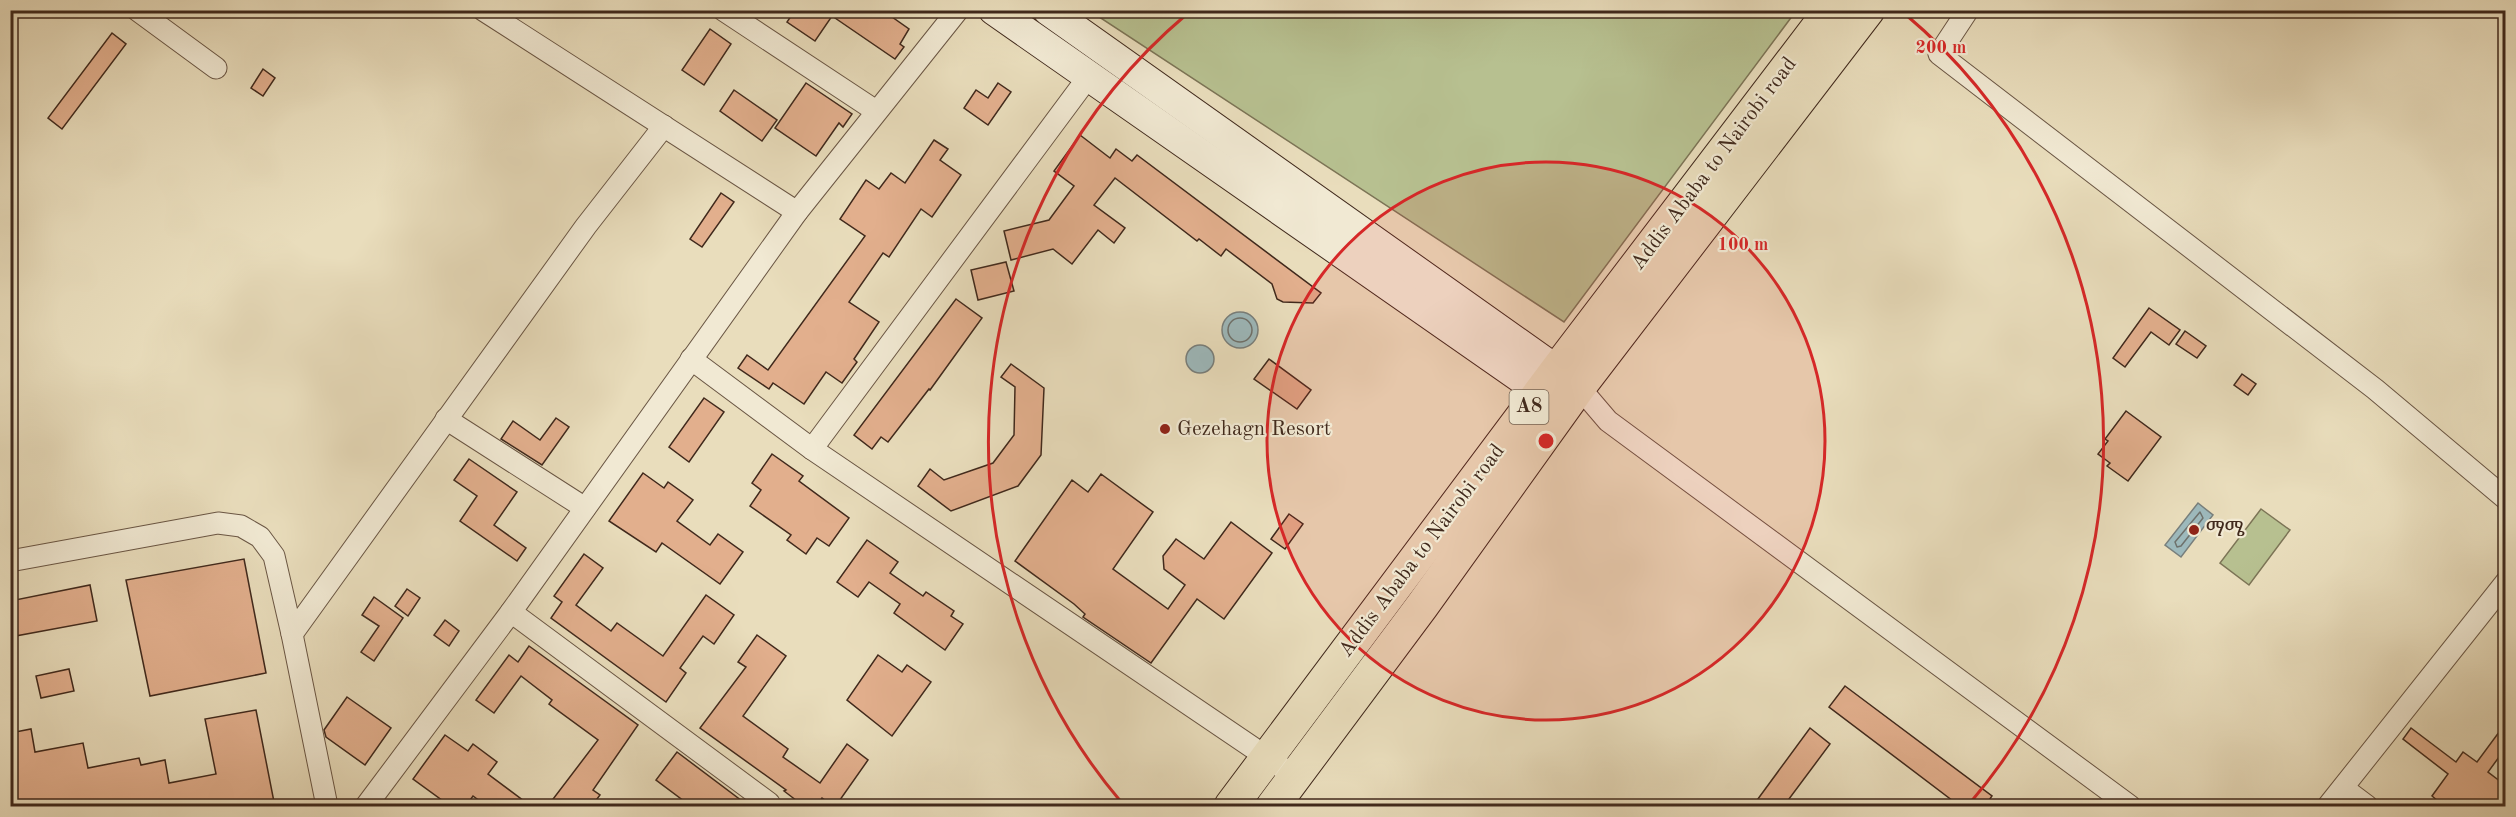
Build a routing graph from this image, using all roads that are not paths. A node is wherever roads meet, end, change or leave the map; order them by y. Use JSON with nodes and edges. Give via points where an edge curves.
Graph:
{"nodes":[{"id":1,"x":137,"y":10,"type":"edge"},
{"id":2,"x":483,"y":10,"type":"edge"},
{"id":3,"x":723,"y":10,"type":"edge"},
{"id":4,"x":958,"y":10,"type":"edge"},
{"id":5,"x":994,"y":10,"type":"edge"},
{"id":6,"x":1048,"y":10,"type":"edge"},
{"id":7,"x":1831,"y":10,"type":"edge"},
{"id":8,"x":1868,"y":10,"type":"edge"},
{"id":9,"x":1968,"y":10,"type":"edge"},
{"id":10,"x":216,"y":68,"type":"dead end"},
{"id":11,"x":1089,"y":76,"type":"junction"},
{"id":12,"x":876,"y":111,"type":"junction"},
{"id":13,"x":664,"y":126,"type":"junction"},
{"id":14,"x":797,"y":212,"type":"junction"},
{"id":15,"x":692,"y":359,"type":"junction"},
{"id":16,"x":1560,"y":389,"type":"junction"},
{"id":17,"x":446,"y":419,"type":"junction"},
{"id":18,"x":812,"y":449,"type":"junction"},
{"id":19,"x":2505,"y":499,"type":"edge"},
{"id":20,"x":585,"y":508,"type":"junction"},
{"id":21,"x":10,"y":561,"type":"edge"},
{"id":22,"x":2505,"y":582,"type":"edge"},
{"id":23,"x":511,"y":612,"type":"junction"},
{"id":24,"x":292,"y":634,"type":"junction"},
{"id":25,"x":1268,"y":758,"type":"junction"},
{"id":26,"x":1296,"y":777,"type":"junction"},
{"id":27,"x":2343,"y":788,"type":"junction"},
{"id":28,"x":769,"y":803,"type":"dead end"},
{"id":29,"x":327,"y":807,"type":"edge"},
{"id":30,"x":366,"y":807,"type":"edge"},
{"id":31,"x":1231,"y":807,"type":"edge"},
{"id":32,"x":1273,"y":807,"type":"edge"},
{"id":33,"x":2130,"y":807,"type":"edge"},
{"id":34,"x":2328,"y":807,"type":"edge"},
{"id":35,"x":2367,"y":807,"type":"edge"}],
"edges":[{"from":1,"to":10,"type":"street"},
{"from":2,"to":13,"type":"street"},
{"from":3,"to":12,"type":"street"},
{"from":4,"to":12,"type":"street"},
{"from":5,"to":11,"type":"street"},
{"from":6,"to":16,"type":"street"},
{"from":7,"to":16,"type":"highway","name":"Addis Ababa to Nairobi road","number":"A8"},
{"from":8,"to":16,"type":"highway","name":"Addis Ababa to Nairobi road","number":"A8"},
{"from":9,"to":19,"type":"street","via":[[1939,54],[2375,389]]},
{"from":11,"to":16,"type":"street"},
{"from":11,"to":18,"type":"street"},
{"from":12,"to":14,"type":"street"},
{"from":13,"to":14,"type":"street"},
{"from":13,"to":17,"type":"street"},
{"from":14,"to":15,"type":"street"},
{"from":15,"to":18,"type":"street"},
{"from":15,"to":20,"type":"street"},
{"from":16,"to":25,"type":"highway","name":"Addis Ababa to Nairobi road","number":"A8"},
{"from":16,"to":26,"type":"highway","name":"Addis Ababa to Nairobi road","number":"A8"},
{"from":16,"to":33,"type":"street"},
{"from":17,"to":20,"type":"street"},
{"from":17,"to":24,"type":"street"},
{"from":18,"to":25,"type":"street"},
{"from":20,"to":23,"type":"street"},
{"from":21,"to":24,"type":"street","via":[[218,523],[241,525],[260,537],[274,556]]},
{"from":22,"to":27,"type":"street"},
{"from":23,"to":28,"type":"street"},
{"from":23,"to":30,"type":"street"},
{"from":24,"to":29,"type":"street"},
{"from":25,"to":26,"type":"street"},
{"from":25,"to":31,"type":"highway","name":"Addis Ababa to Nairobi road","number":"A8"},
{"from":26,"to":32,"type":"highway","name":"Addis Ababa to Nairobi road","number":"A8"},
{"from":27,"to":34,"type":"street"},
{"from":27,"to":35,"type":"street"}]}
